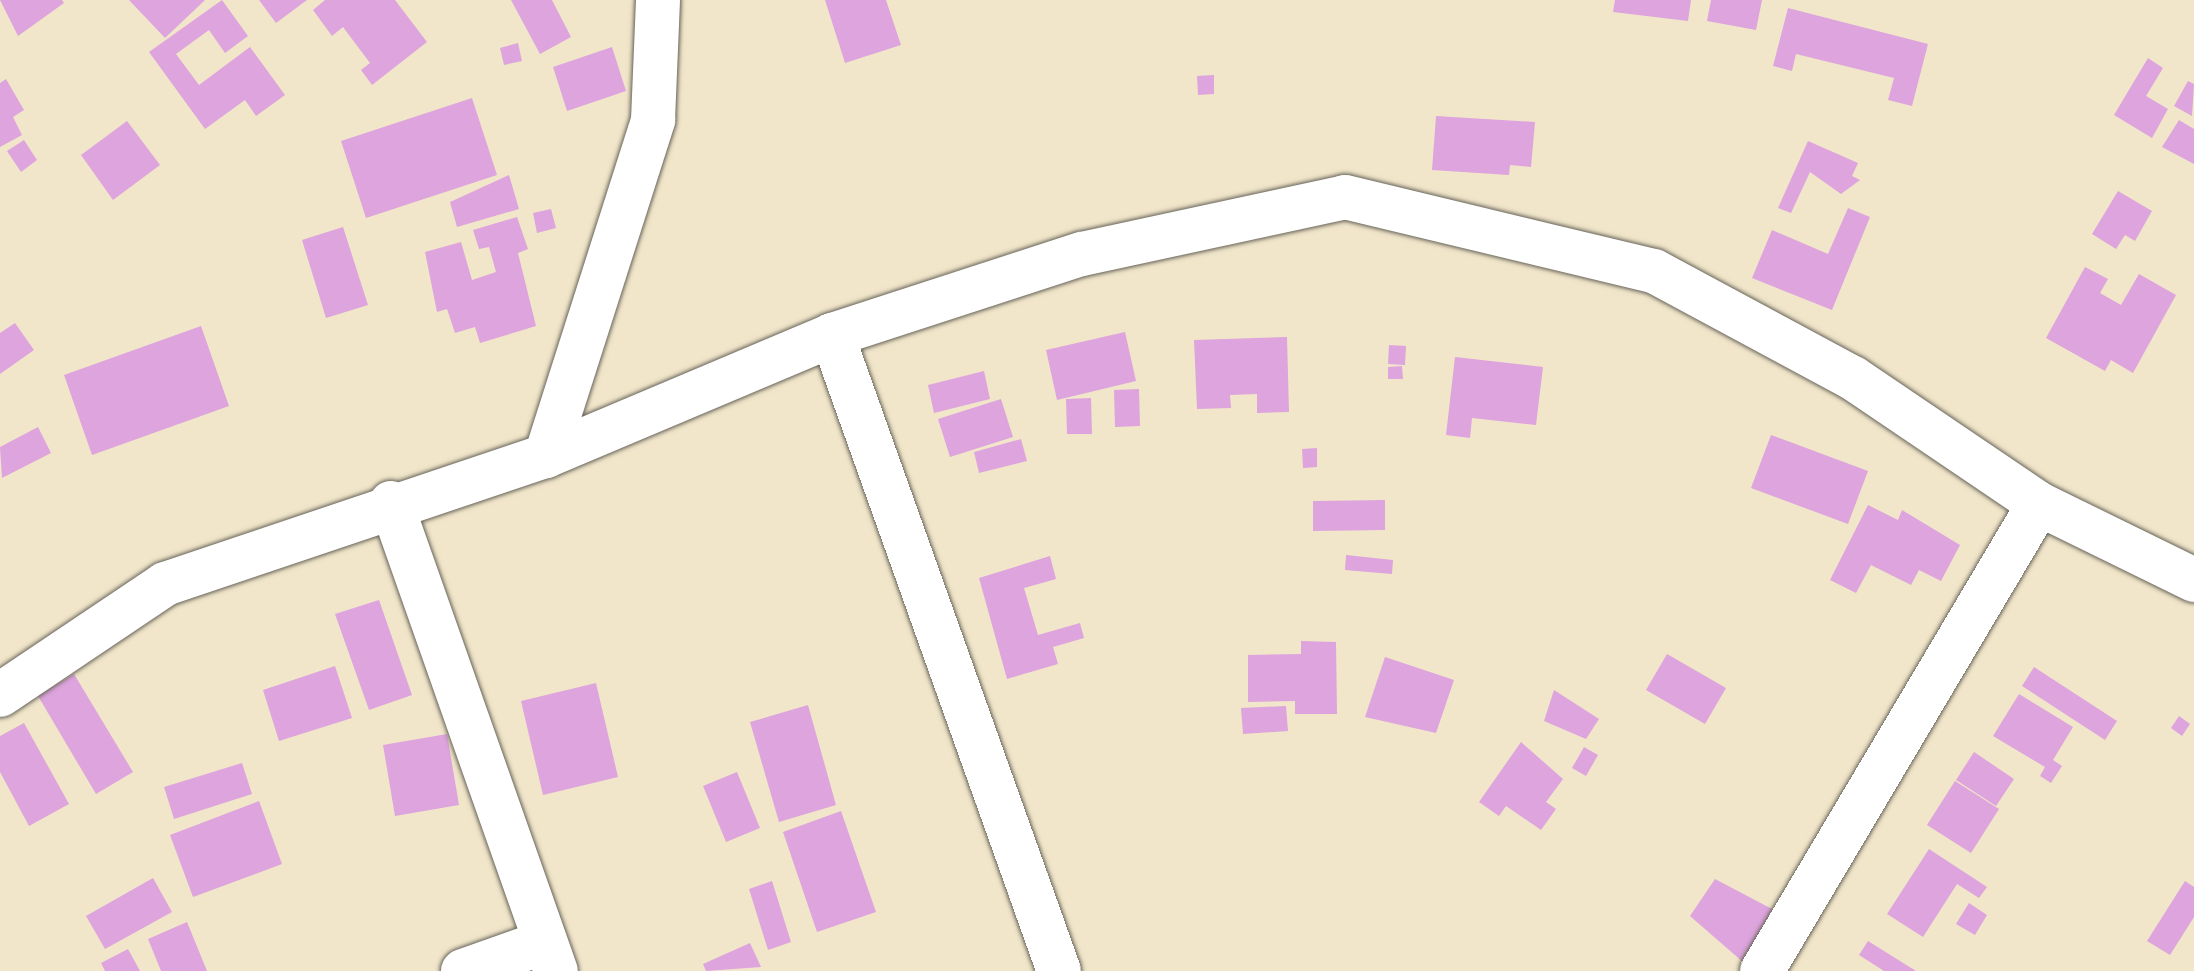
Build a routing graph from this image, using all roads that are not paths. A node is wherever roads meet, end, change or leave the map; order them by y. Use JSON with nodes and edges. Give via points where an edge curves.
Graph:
{"nodes":[{"id":1,"x":658,"y":0,"type":"edge"},
{"id":2,"x":832,"y":335,"type":"junction"},
{"id":3,"x":546,"y":456,"type":"junction"},
{"id":4,"x":391,"y":503,"type":"junction"},
{"id":5,"x":2039,"y":504,"type":"junction"},
{"id":6,"x":2194,"y":580,"type":"edge"},
{"id":7,"x":0,"y":695,"type":"edge"},
{"id":8,"x":550,"y":956,"type":"edge"},
{"id":9,"x":463,"y":971,"type":"edge"},
{"id":10,"x":1059,"y":971,"type":"edge"},
{"id":11,"x":1762,"y":971,"type":"edge"}],
"edges":[{"from":1,"to":3,"type":"street","via":[[653,120]]},
{"from":2,"to":3,"type":"street"},
{"from":2,"to":5,"type":"street","via":[[1082,254],[1345,197],[1654,271],[1853,378]]},
{"from":2,"to":10,"type":"street"},
{"from":3,"to":4,"type":"street"},
{"from":4,"to":7,"type":"street","via":[[165,584]]},
{"from":4,"to":8,"type":"street"},
{"from":5,"to":6,"type":"street"},
{"from":5,"to":11,"type":"street"},
{"from":8,"to":9,"type":"street"}]}
